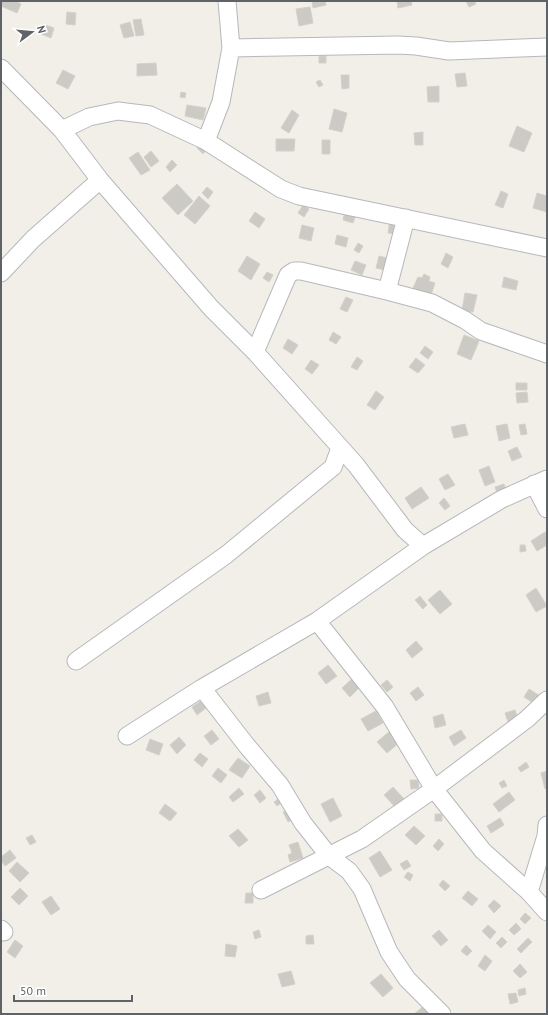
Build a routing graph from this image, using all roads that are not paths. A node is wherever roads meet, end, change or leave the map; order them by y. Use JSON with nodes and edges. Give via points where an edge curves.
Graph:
{"nodes":[{"id":1,"x":227,"y":1,"type":"edge"},
{"id":2,"x":547,"y":47,"type":"edge"},
{"id":3,"x":231,"y":48,"type":"junction"},
{"id":4,"x":1,"y":68,"type":"edge"},
{"id":5,"x":62,"y":130,"type":"junction"},
{"id":6,"x":206,"y":141,"type":"junction"},
{"id":7,"x":100,"y":180,"type":"junction"},
{"id":8,"x":406,"y":218,"type":"junction"},
{"id":9,"x":547,"y":248,"type":"edge"},
{"id":10,"x":1,"y":273,"type":"edge"},
{"id":11,"x":387,"y":291,"type":"junction"},
{"id":12,"x":255,"y":352,"type":"junction"},
{"id":13,"x":547,"y":354,"type":"edge"},
{"id":14,"x":340,"y":448,"type":"junction"},
{"id":15,"x":356,"y":465,"type":"junction"},
{"id":16,"x":333,"y":467,"type":"junction"},
{"id":17,"x":541,"y":482,"type":"edge"},
{"id":18,"x":547,"y":509,"type":"edge"},
{"id":19,"x":423,"y":546,"type":"junction"},
{"id":20,"x":317,"y":621,"type":"junction"},
{"id":21,"x":76,"y":661,"type":"dead end"},
{"id":22,"x":202,"y":688,"type":"junction"},
{"id":23,"x":547,"y":700,"type":"edge"},
{"id":24,"x":127,"y":736,"type":"dead end"},
{"id":25,"x":434,"y":789,"type":"junction"},
{"id":26,"x":547,"y":825,"type":"edge"},
{"id":27,"x":329,"y":856,"type":"junction"},
{"id":28,"x":261,"y":890,"type":"dead end"},
{"id":29,"x":529,"y":892,"type":"junction"},
{"id":30,"x":547,"y":912,"type":"edge"},
{"id":31,"x":442,"y":1014,"type":"edge"}],
"edges":[{"from":1,"to":3,"type":"street"},
{"from":2,"to":3,"type":"street","via":[[449,51],[416,46]]},
{"from":3,"to":6,"type":"street","via":[[221,102]]},
{"from":4,"to":5,"type":"street"},
{"from":5,"to":6,"type":"street","via":[[89,117],[118,111],[150,115]]},
{"from":5,"to":7,"type":"street"},
{"from":6,"to":8,"type":"street","via":[[290,193]]},
{"from":7,"to":10,"type":"street","via":[[33,239]]},
{"from":7,"to":12,"type":"street","via":[[211,308]]},
{"from":8,"to":9,"type":"street"},
{"from":8,"to":11,"type":"street"},
{"from":11,"to":12,"type":"street","via":[[294,271],[288,275]]},
{"from":11,"to":13,"type":"street","via":[[432,303],[481,331]]},
{"from":12,"to":14,"type":"street"},
{"from":14,"to":15,"type":"street"},
{"from":14,"to":16,"type":"street"},
{"from":15,"to":16,"type":"street"},
{"from":15,"to":19,"type":"street","via":[[405,530]]},
{"from":16,"to":21,"type":"street","via":[[226,555]]},
{"from":17,"to":18,"type":"street"},
{"from":17,"to":19,"type":"street","via":[[502,499]]},
{"from":19,"to":20,"type":"street"},
{"from":20,"to":22,"type":"street"},
{"from":20,"to":25,"type":"street","via":[[385,707]]},
{"from":22,"to":24,"type":"street"},
{"from":22,"to":27,"type":"street","via":[[280,785],[303,823]]},
{"from":23,"to":25,"type":"street","via":[[527,719]]},
{"from":25,"to":27,"type":"street","via":[[362,839]]},
{"from":25,"to":29,"type":"street","via":[[483,851]]},
{"from":26,"to":29,"type":"street"},
{"from":27,"to":28,"type":"street"},
{"from":27,"to":31,"type":"street","via":[[349,871],[362,889],[389,952],[407,979]]},
{"from":29,"to":30,"type":"street"}]}
